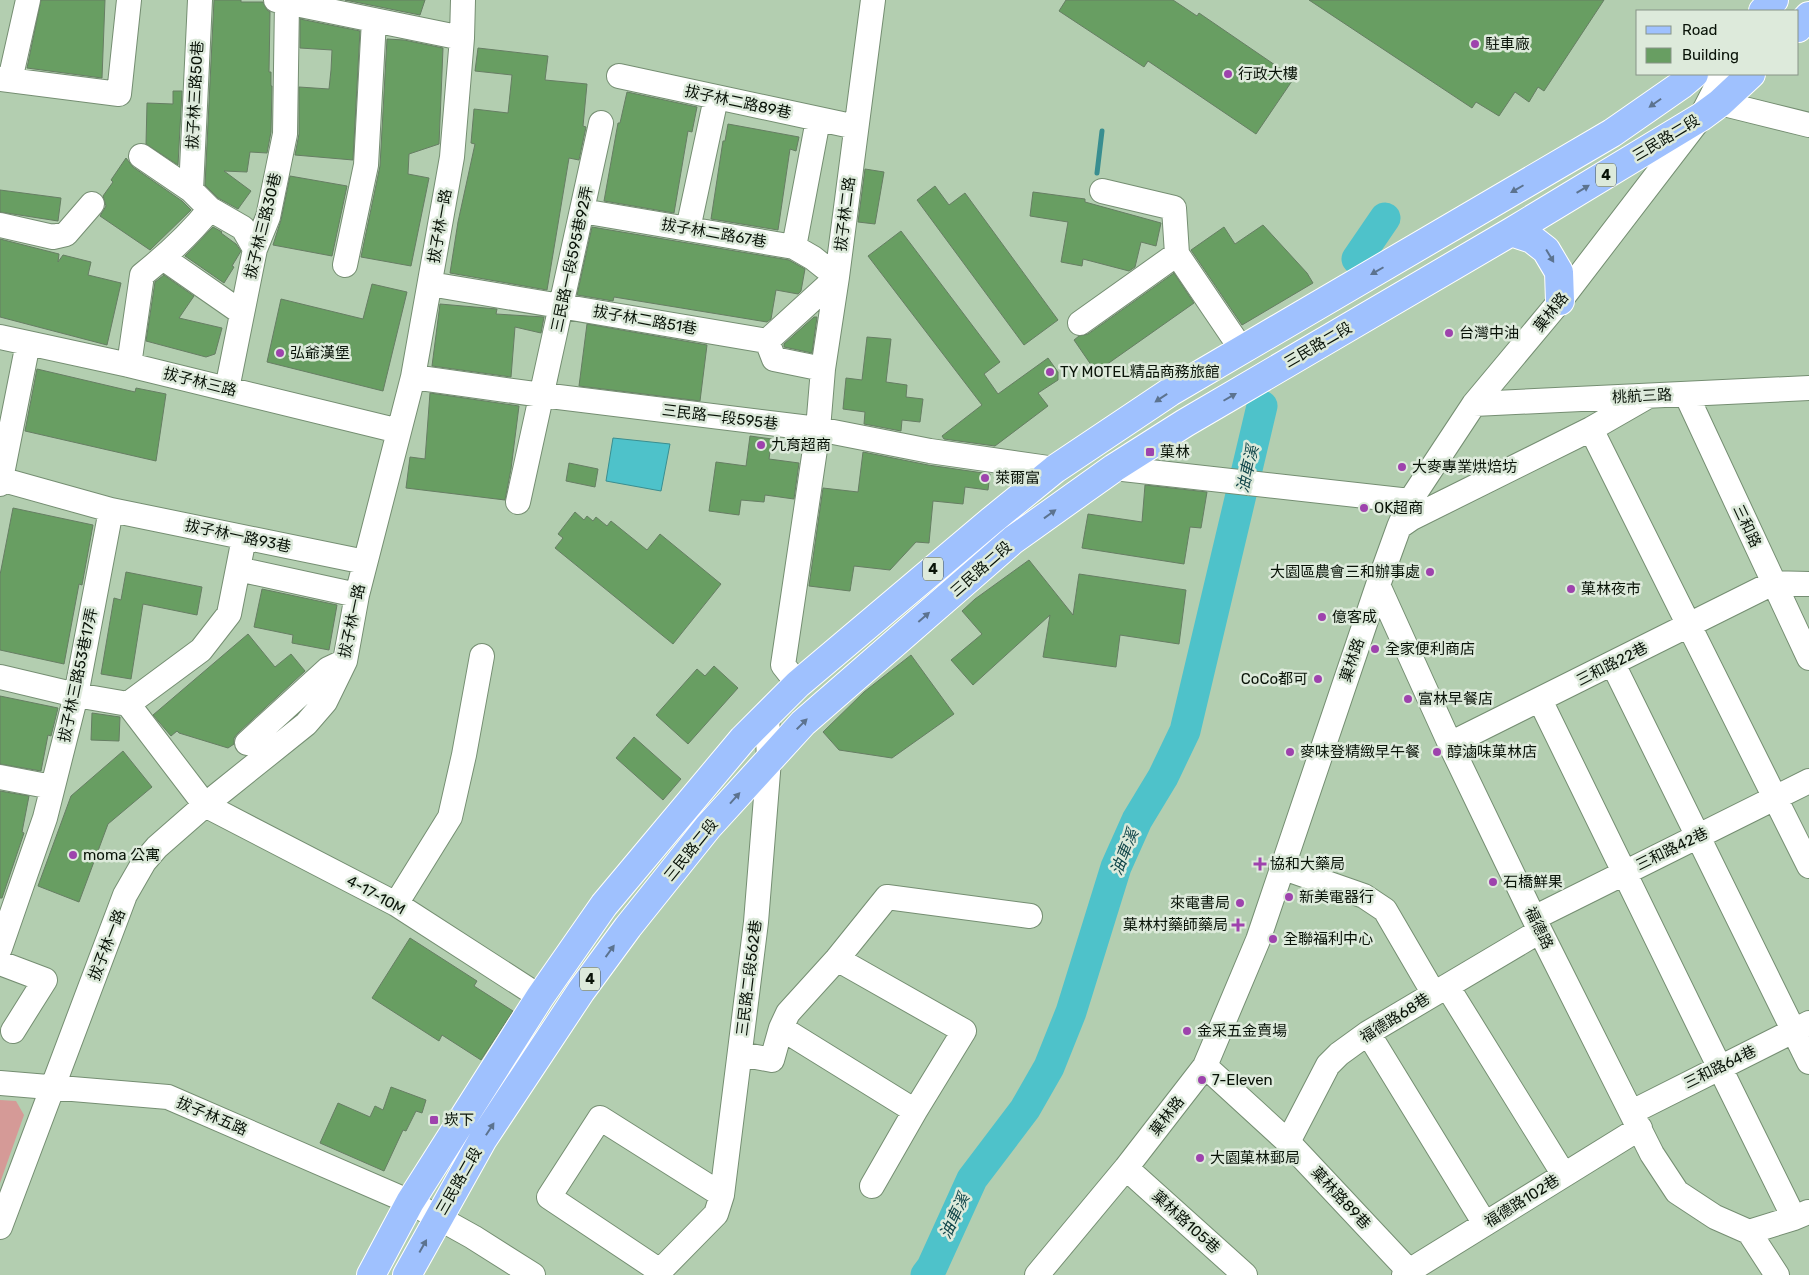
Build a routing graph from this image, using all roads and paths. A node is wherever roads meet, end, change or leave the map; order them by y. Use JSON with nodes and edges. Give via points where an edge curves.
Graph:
{"nodes":[{"id":1,"x":28,"y":0,"type":"edge"},
{"id":2,"x":129,"y":0,"type":"edge"},
{"id":3,"x":200,"y":0,"type":"edge"},
{"id":4,"x":463,"y":0,"type":"edge"},
{"id":5,"x":873,"y":0,"type":"edge"},
{"id":6,"x":1774,"y":0,"type":"edge"},
{"id":7,"x":281,"y":1,"type":"edge"},
{"id":8,"x":1764,"y":10,"type":"edge"},
{"id":9,"x":1809,"y":16,"type":"edge"},
{"id":10,"x":374,"y":20,"type":"junction"},
{"id":11,"x":1799,"y":27,"type":"edge"},
{"id":12,"x":462,"y":38,"type":"junction"},
{"id":13,"x":1693,"y":75,"type":"edge"},
{"id":14,"x":1723,"y":75,"type":"edge"},
{"id":15,"x":1750,"y":75,"type":"edge"},
{"id":16,"x":619,"y":76,"type":"dead end"},
{"id":17,"x":5,"y":79,"type":"edge"},
{"id":18,"x":716,"y":98,"type":"junction"},
{"id":19,"x":1710,"y":110,"type":"junction"},
{"id":20,"x":818,"y":120,"type":"junction"},
{"id":21,"x":601,"y":124,"type":"dead end"},
{"id":22,"x":1809,"y":125,"type":"edge"},
{"id":23,"x":856,"y":128,"type":"junction"},
{"id":24,"x":141,"y":156,"type":"dead end"},
{"id":25,"x":190,"y":190,"type":"junction"},
{"id":26,"x":1102,"y":191,"type":"dead end"},
{"id":27,"x":92,"y":204,"type":"dead end"},
{"id":28,"x":210,"y":209,"type":"junction"},
{"id":29,"x":582,"y":211,"type":"junction"},
{"id":30,"x":0,"y":225,"type":"edge"},
{"id":31,"x":688,"y":229,"type":"junction"},
{"id":32,"x":1511,"y":232,"type":"junction"},
{"id":33,"x":794,"y":247,"type":"junction"},
{"id":34,"x":255,"y":249,"type":"junction"},
{"id":35,"x":1177,"y":254,"type":"junction"},
{"id":36,"x":163,"y":258,"type":"junction"},
{"id":37,"x":345,"y":264,"type":"dead end"},
{"id":38,"x":837,"y":277,"type":"junction"},
{"id":39,"x":430,"y":284,"type":"junction"},
{"id":40,"x":1560,"y":301,"type":"junction"},
{"id":41,"x":562,"y":305,"type":"junction"},
{"id":42,"x":242,"y":313,"type":"junction"},
{"id":43,"x":1080,"y":323,"type":"dead end"},
{"id":44,"x":0,"y":336,"type":"edge"},
{"id":45,"x":767,"y":341,"type":"junction"},
{"id":46,"x":28,"y":343,"type":"junction"},
{"id":47,"x":1242,"y":350,"type":"junction"},
{"id":48,"x":129,"y":365,"type":"junction"},
{"id":49,"x":823,"y":369,"type":"junction"},
{"id":50,"x":413,"y":377,"type":"junction"},
{"id":51,"x":1809,"y":388,"type":"edge"},
{"id":52,"x":227,"y":389,"type":"junction"},
{"id":53,"x":1686,"y":394,"type":"junction"},
{"id":54,"x":542,"y":395,"type":"junction"},
{"id":55,"x":1648,"y":396,"type":"junction"},
{"id":56,"x":1474,"y":404,"type":"junction"},
{"id":57,"x":818,"y":429,"type":"junction"},
{"id":58,"x":1591,"y":429,"type":"junction"},
{"id":59,"x":398,"y":431,"type":"junction"},
{"id":60,"x":1114,"y":468,"type":"junction"},
{"id":61,"x":1056,"y":469,"type":"junction"},
{"id":62,"x":0,"y":481,"type":"edge"},
{"id":63,"x":1410,"y":501,"type":"junction"},
{"id":64,"x":518,"y":502,"type":"dead end"},
{"id":65,"x":112,"y":510,"type":"junction"},
{"id":66,"x":1399,"y":526,"type":"junction"},
{"id":67,"x":244,"y":538,"type":"junction"},
{"id":68,"x":365,"y":562,"type":"junction"},
{"id":69,"x":238,"y":569,"type":"junction"},
{"id":70,"x":1773,"y":583,"type":"junction"},
{"id":71,"x":1809,"y":584,"type":"edge"},
{"id":72,"x":1378,"y":585,"type":"junction"},
{"id":73,"x":357,"y":595,"type":"junction"},
{"id":74,"x":1688,"y":626,"type":"junction"},
{"id":75,"x":482,"y":656,"type":"dead end"},
{"id":76,"x":1809,"y":658,"type":"edge"},
{"id":77,"x":345,"y":661,"type":"junction"},
{"id":78,"x":1613,"y":664,"type":"junction"},
{"id":79,"x":0,"y":677,"type":"edge"},
{"id":80,"x":798,"y":684,"type":"junction"},
{"id":81,"x":76,"y":695,"type":"junction"},
{"id":82,"x":1540,"y":700,"type":"junction"},
{"id":83,"x":128,"y":704,"type":"junction"},
{"id":84,"x":767,"y":714,"type":"junction"},
{"id":85,"x":247,"y":743,"type":"dead end"},
{"id":86,"x":1450,"y":744,"type":"junction"},
{"id":87,"x":769,"y":760,"type":"junction"},
{"id":88,"x":0,"y":777,"type":"edge"},
{"id":89,"x":1809,"y":781,"type":"edge"},
{"id":90,"x":52,"y":787,"type":"junction"},
{"id":91,"x":1775,"y":796,"type":"junction"},
{"id":92,"x":205,"y":805,"type":"junction"},
{"id":93,"x":1698,"y":836,"type":"junction"},
{"id":94,"x":1809,"y":866,"type":"edge"},
{"id":95,"x":1281,"y":867,"type":"junction"},
{"id":96,"x":1626,"y":872,"type":"junction"},
{"id":97,"x":396,"y":904,"type":"junction"},
{"id":98,"x":1030,"y":916,"type":"dead end"},
{"id":99,"x":1537,"y":925,"type":"junction"},
{"id":100,"x":0,"y":948,"type":"edge"},
{"id":101,"x":836,"y":959,"type":"junction"},
{"id":102,"x":0,"y":963,"type":"edge"},
{"id":103,"x":1440,"y":990,"type":"junction"},
{"id":104,"x":540,"y":997,"type":"junction"},
{"id":105,"x":1801,"y":1027,"type":"edge"},
{"id":106,"x":781,"y":1028,"type":"junction"},
{"id":107,"x":13,"y":1031,"type":"dead end"},
{"id":108,"x":1368,"y":1033,"type":"junction"},
{"id":109,"x":740,"y":1054,"type":"junction"},
{"id":110,"x":1809,"y":1062,"type":"edge"},
{"id":111,"x":1205,"y":1066,"type":"junction"},
{"id":112,"x":1719,"y":1068,"type":"junction"},
{"id":113,"x":0,"y":1083,"type":"edge"},
{"id":114,"x":54,"y":1087,"type":"junction"},
{"id":115,"x":915,"y":1111,"type":"junction"},
{"id":116,"x":1636,"y":1120,"type":"junction"},
{"id":117,"x":1288,"y":1142,"type":"junction"},
{"id":118,"x":1126,"y":1168,"type":"junction"},
{"id":119,"x":1564,"y":1175,"type":"junction"},
{"id":120,"x":872,"y":1186,"type":"dead end"},
{"id":121,"x":722,"y":1195,"type":"junction"},
{"id":122,"x":410,"y":1202,"type":"junction"},
{"id":123,"x":1802,"y":1215,"type":"edge"},
{"id":124,"x":439,"y":1217,"type":"junction"},
{"id":125,"x":1485,"y":1224,"type":"junction"},
{"id":126,"x":0,"y":1228,"type":"edge"},
{"id":127,"x":1748,"y":1232,"type":"junction"},
{"id":128,"x":658,"y":1273,"type":"edge"},
{"id":129,"x":1407,"y":1273,"type":"edge"},
{"id":130,"x":370,"y":1275,"type":"edge"},
{"id":131,"x":407,"y":1275,"type":"edge"},
{"id":132,"x":533,"y":1275,"type":"edge"},
{"id":133,"x":1037,"y":1275,"type":"edge"},
{"id":134,"x":1245,"y":1275,"type":"edge"},
{"id":135,"x":1777,"y":1275,"type":"edge"}],
"edges":[{"from":1,"to":17,"type":"street"},
{"from":2,"to":17,"type":"street","via":[[119,94]]},
{"from":3,"to":25,"type":"street","name":"拔子林三路50巷"},
{"from":4,"to":12,"type":"street","name":"拔子林一路"},
{"from":5,"to":23,"type":"street","name":"拔子林二路"},
{"from":6,"to":8,"type":"main road"},
{"from":7,"to":10,"type":"street"},
{"from":7,"to":34,"type":"street","name":"拔子林三路30巷","via":[[284,134],[268,217]]},
{"from":9,"to":11,"type":"main road"},
{"from":10,"to":12,"type":"street"},
{"from":10,"to":37,"type":"street","via":[[366,166]]},
{"from":12,"to":39,"type":"street","name":"拔子林一路","via":[[452,157]]},
{"from":13,"to":47,"type":"main road","name":"三民路二段","number":"4","one_way":true,"via":[[1612,133]]},
{"from":14,"to":19,"type":"street","name":"菓林路"},
{"from":15,"to":19,"type":"main road","name":"三民路二段","number":"4"},
{"from":16,"to":18,"type":"street","name":"拔子林二路89巷"},
{"from":18,"to":20,"type":"street","name":"拔子林二路89巷"},
{"from":18,"to":31,"type":"street"},
{"from":19,"to":22,"type":"street"},
{"from":32,"to":19,"type":"main road","name":"三民路二段","number":"4","one_way":true},
{"from":19,"to":40,"type":"street","name":"菓林路"},
{"from":20,"to":23,"type":"street","name":"拔子林二路89巷"},
{"from":20,"to":33,"type":"street"},
{"from":21,"to":29,"type":"street","name":"三民路一段595巷92弄"},
{"from":23,"to":38,"type":"street","name":"拔子林二路"},
{"from":24,"to":25,"type":"street"},
{"from":25,"to":28,"type":"street"},
{"from":26,"to":35,"type":"street","via":[[1174,208]]},
{"from":27,"to":30,"type":"street","via":[[66,234],[53,237]]},
{"from":28,"to":34,"type":"street","via":[[243,228]]},
{"from":28,"to":36,"type":"street"},
{"from":29,"to":31,"type":"street","name":"拔子林二路67巷"},
{"from":29,"to":41,"type":"street","name":"三民路一段595巷92弄"},
{"from":31,"to":33,"type":"street","name":"拔子林二路67巷"},
{"from":32,"to":40,"type":"main road","one_way":true,"via":[[1532,239],[1546,250],[1559,272]]},
{"from":60,"to":32,"type":"main road","name":"三民路二段","number":"4","one_way":true},
{"from":33,"to":38,"type":"street","name":"拔子林二路67巷"},
{"from":34,"to":42,"type":"street","name":"拔子林三路30巷"},
{"from":35,"to":43,"type":"street"},
{"from":35,"to":47,"type":"street"},
{"from":36,"to":42,"type":"street"},
{"from":36,"to":48,"type":"street","via":[[142,275]]},
{"from":38,"to":45,"type":"street"},
{"from":38,"to":49,"type":"street","name":"拔子林二路"},
{"from":39,"to":41,"type":"street","name":"拔子林二路51巷"},
{"from":39,"to":50,"type":"street","name":"拔子林一路"},
{"from":40,"to":56,"type":"street","name":"菓林路"},
{"from":41,"to":45,"type":"street","name":"拔子林二路51巷"},
{"from":41,"to":54,"type":"street","name":"三民路一段595巷92弄"},
{"from":42,"to":52,"type":"street","name":"拔子林三路30巷"},
{"from":44,"to":46,"type":"street","name":"拔子林三路"},
{"from":45,"to":49,"type":"street","via":[[774,359]]},
{"from":46,"to":48,"type":"street","name":"拔子林三路"},
{"from":46,"to":62,"type":"street"},
{"from":47,"to":61,"type":"main road","name":"三民路二段","number":"4","one_way":true,"via":[[1170,392]]},
{"from":48,"to":52,"type":"street","name":"拔子林三路"},
{"from":49,"to":57,"type":"street","name":"拔子林二路"},
{"from":50,"to":54,"type":"street","name":"三民路一段595巷"},
{"from":50,"to":59,"type":"street","name":"拔子林一路"},
{"from":51,"to":53,"type":"street","name":"桃航三路"},
{"from":52,"to":59,"type":"street","name":"拔子林三路"},
{"from":53,"to":55,"type":"street","name":"桃航三路"},
{"from":53,"to":70,"type":"street","name":"三和路"},
{"from":54,"to":57,"type":"street","name":"三民路一段595巷"},
{"from":54,"to":64,"type":"street","name":"三民路一段595巷92弄"},
{"from":55,"to":56,"type":"street","name":"桃航三路"},
{"from":55,"to":58,"type":"street"},
{"from":56,"to":63,"type":"street","name":"菓林路"},
{"from":57,"to":61,"type":"street","name":"三民路一段595巷","via":[[930,451]]},
{"from":57,"to":80,"type":"street","name":"拔子林二路","via":[[783,665]]},
{"from":58,"to":66,"type":"street"},
{"from":58,"to":74,"type":"street"},
{"from":59,"to":68,"type":"street","name":"拔子林一路"},
{"from":60,"to":63,"type":"street"},
{"from":87,"to":60,"type":"main road","name":"三民路二段","number":"4","one_way":true,"via":[[803,723],[1013,540]]},
{"from":61,"to":80,"type":"main road","name":"三民路二段","number":"4"},
{"from":62,"to":65,"type":"street"},
{"from":63,"to":66,"type":"street","name":"菓林路"},
{"from":65,"to":67,"type":"street","name":"拔子林一路93巷"},
{"from":65,"to":81,"type":"street","name":"拔子林三路53巷17弄"},
{"from":66,"to":72,"type":"street","name":"菓林路"},
{"from":67,"to":68,"type":"street","name":"拔子林一路93巷"},
{"from":67,"to":69,"type":"street"},
{"from":68,"to":73,"type":"street","name":"拔子林一路"},
{"from":69,"to":73,"type":"street"},
{"from":69,"to":83,"type":"street","via":[[230,614],[201,650]]},
{"from":70,"to":71,"type":"street"},
{"from":70,"to":74,"type":"street","name":"三和路22巷"},
{"from":70,"to":76,"type":"street","name":"三和路"},
{"from":72,"to":86,"type":"street","name":"福德路"},
{"from":72,"to":95,"type":"street","name":"菓林路"},
{"from":73,"to":77,"type":"street","name":"拔子林一路"},
{"from":74,"to":78,"type":"street","name":"三和路22巷"},
{"from":74,"to":91,"type":"street"},
{"from":75,"to":97,"type":"street","via":[[450,817]]},
{"from":77,"to":85,"type":"street","via":[[328,669]]},
{"from":77,"to":92,"type":"street","name":"拔子林一路","via":[[325,702],[306,724]]},
{"from":78,"to":82,"type":"street","name":"三和路22巷"},
{"from":78,"to":93,"type":"street"},
{"from":79,"to":81,"type":"street"},
{"from":80,"to":84,"type":"main road","name":"三民路二段","number":"4"},
{"from":81,"to":83,"type":"street"},
{"from":81,"to":90,"type":"street","name":"拔子林三路53巷17弄"},
{"from":82,"to":86,"type":"street","name":"三和路22巷"},
{"from":82,"to":96,"type":"street"},
{"from":83,"to":92,"type":"street"},
{"from":84,"to":87,"type":"street","name":"三民路二段562巷"},
{"from":84,"to":104,"type":"main road","name":"三民路二段","number":"4","via":[[604,905]]},
{"from":86,"to":99,"type":"street","name":"福德路"},
{"from":87,"to":109,"type":"street","name":"三民路二段562巷","via":[[756,922]]},
{"from":124,"to":87,"type":"main road","name":"三民路二段","number":"4","one_way":true,"via":[[483,1139],[581,991],[708,827]]},
{"from":88,"to":90,"type":"street"},
{"from":89,"to":91,"type":"street","name":"三和路42巷"},
{"from":90,"to":100,"type":"street","name":"拔子林三路53巷17弄"},
{"from":91,"to":93,"type":"street","name":"三和路42巷"},
{"from":91,"to":94,"type":"street"},
{"from":92,"to":97,"type":"street","name":"4-17-10M"},
{"from":92,"to":114,"type":"street","name":"拔子林一路","via":[[156,847],[126,895]]},
{"from":93,"to":96,"type":"street","name":"三和路42巷"},
{"from":93,"to":105,"type":"street"},
{"from":95,"to":103,"type":"street","via":[[1364,896],[1385,910]]},
{"from":95,"to":111,"type":"street","name":"菓林路","via":[[1258,940]]},
{"from":96,"to":99,"type":"street","name":"三和路42巷"},
{"from":96,"to":112,"type":"street"},
{"from":97,"to":104,"type":"street","name":"4-17-10M"},
{"from":98,"to":101,"type":"street","via":[[887,897]]},
{"from":99,"to":103,"type":"street","name":"福德路68巷"},
{"from":99,"to":116,"type":"street","name":"福德路"},
{"from":101,"to":106,"type":"street","via":[[788,1013]]},
{"from":101,"to":115,"type":"street","via":[[964,1031]]},
{"from":102,"to":107,"type":"street","via":[[46,980]]},
{"from":103,"to":108,"type":"street","name":"福德路68巷"},
{"from":103,"to":119,"type":"street"},
{"from":104,"to":122,"type":"main road","name":"三民路二段","number":"4"},
{"from":105,"to":110,"type":"street"},
{"from":105,"to":112,"type":"street","name":"三和路64巷"},
{"from":106,"to":109,"type":"street","via":[[772,1060]]},
{"from":106,"to":115,"type":"street"},
{"from":108,"to":117,"type":"street","name":"福德路68巷","via":[[1328,1065]]},
{"from":108,"to":125,"type":"street"},
{"from":109,"to":121,"type":"street","name":"三民路二段562巷"},
{"from":111,"to":117,"type":"street","name":"菓林路89巷"},
{"from":111,"to":118,"type":"street","name":"菓林路"},
{"from":112,"to":116,"type":"street","name":"三和路64巷"},
{"from":112,"to":123,"type":"street"},
{"from":113,"to":114,"type":"street","name":"拔子林五路"},
{"from":114,"to":122,"type":"street","name":"拔子林五路","via":[[168,1097]]},
{"from":114,"to":126,"type":"street","name":"拔子林一路"},
{"from":115,"to":120,"type":"street"},
{"from":116,"to":119,"type":"street","name":"福德路102巷"},
{"from":116,"to":127,"type":"street","name":"福德路","via":[[1652,1154],[1677,1192],[1715,1217]]},
{"from":117,"to":129,"type":"street","name":"菓林路89巷"},
{"from":118,"to":133,"type":"street","name":"菓林路"},
{"from":118,"to":134,"type":"street","name":"菓林路105巷"},
{"from":119,"to":125,"type":"street","name":"福德路102巷"},
{"from":121,"to":128,"type":"street","name":"三民路二段562巷","via":[[716,1214]]},
{"from":121,"to":128,"type":"street","via":[[600,1118],[549,1197]]},
{"from":122,"to":124,"type":"street","name":"拔子林五路"},
{"from":122,"to":130,"type":"main road","name":"三民路二段","number":"4"},
{"from":123,"to":127,"type":"street"},
{"from":131,"to":124,"type":"main road","name":"三民路二段","number":"4","one_way":true},
{"from":124,"to":132,"type":"street","name":"拔子林五路"},
{"from":125,"to":129,"type":"street","name":"福德路102巷"},
{"from":127,"to":135,"type":"street"}]}
